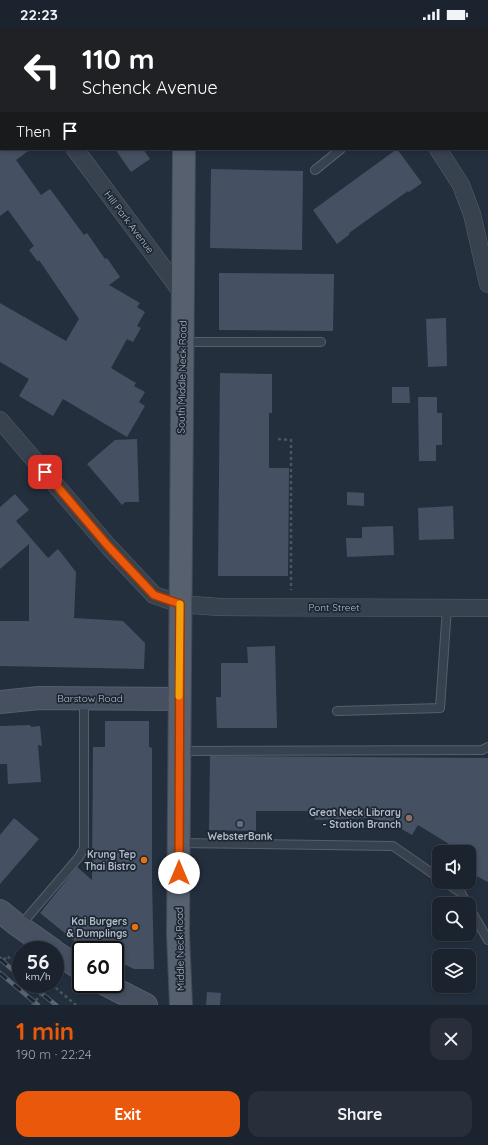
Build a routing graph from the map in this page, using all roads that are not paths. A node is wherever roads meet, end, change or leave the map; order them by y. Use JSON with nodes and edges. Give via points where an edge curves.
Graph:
{"nodes":[{"id":1,"x":76,"y":150,"type":"edge"},
{"id":2,"x":184,"y":150,"type":"edge"},
{"id":3,"x":340,"y":150,"type":"edge"},
{"id":4,"x":439,"y":150,"type":"edge"},
{"id":5,"x":314,"y":170,"type":"dead end"},
{"id":6,"x":488,"y":284,"type":"edge"},
{"id":7,"x":183,"y":294,"type":"junction"},
{"id":8,"x":182,"y":342,"type":"junction"},
{"id":9,"x":321,"y":342,"type":"dead end"},
{"id":10,"x":0,"y":420,"type":"edge"},
{"id":11,"x":180,"y":604,"type":"junction"},
{"id":12,"x":447,"y":608,"type":"junction"},
{"id":13,"x":488,"y":608,"type":"edge"},
{"id":14,"x":84,"y":698,"type":"junction"},
{"id":15,"x":179,"y":699,"type":"junction"},
{"id":16,"x":0,"y":702,"type":"edge"},
{"id":17,"x":337,"y":711,"type":"dead end"},
{"id":18,"x":488,"y":747,"type":"edge"},
{"id":19,"x":179,"y":751,"type":"junction"},
{"id":20,"x":179,"y":843,"type":"junction"},
{"id":21,"x":432,"y":873,"type":"edge"},
{"id":22,"x":455,"y":889,"type":"edge"},
{"id":23,"x":463,"y":897,"type":"edge"},
{"id":24,"x":0,"y":911,"type":"edge"},
{"id":25,"x":476,"y":919,"type":"edge"},
{"id":26,"x":19,"y":927,"type":"junction"},
{"id":27,"x":488,"y":940,"type":"edge"},
{"id":28,"x":39,"y":941,"type":"edge"},
{"id":29,"x":123,"y":993,"type":"edge"},
{"id":30,"x":146,"y":1005,"type":"edge"},
{"id":31,"x":181,"y":1005,"type":"edge"}],
"edges":[{"from":1,"to":7,"type":"street","name":"Hill Park Avenue"},
{"from":2,"to":7,"type":"main road","name":"South Middle Neck Road"},
{"from":3,"to":5,"type":"lane"},
{"from":4,"to":6,"type":"street","via":[[461,185],[472,214]]},
{"from":7,"to":8,"type":"main road","name":"South Middle Neck Road"},
{"from":8,"to":9,"type":"lane"},
{"from":8,"to":11,"type":"main road","name":"South Middle Neck Road"},
{"from":10,"to":11,"type":"street","name":"Pont Street","via":[[108,546],[154,595]]},
{"from":11,"to":12,"type":"street","name":"Pont Street","via":[[220,607]]},
{"from":11,"to":15,"type":"main road","name":"Middle Neck Road"},
{"from":12,"to":13,"type":"street","name":"Pont Street"},
{"from":12,"to":17,"type":"lane","via":[[440,708]]},
{"from":14,"to":15,"type":"street","name":"Barstow Road"},
{"from":14,"to":16,"type":"street","name":"Barstow Road","via":[[39,698]]},
{"from":14,"to":26,"type":"lane","via":[[84,848]]},
{"from":15,"to":19,"type":"main road","name":"Middle Neck Road"},
{"from":18,"to":19,"type":"lane","via":[[482,750]]},
{"from":19,"to":20,"type":"main road","name":"Middle Neck Road"},
{"from":20,"to":21,"type":"lane","via":[[393,846]]},
{"from":20,"to":31,"type":"main road","name":"Middle Neck Road","via":[[178,934]]},
{"from":22,"to":23,"type":"lane"},
{"from":24,"to":26,"type":"street"},
{"from":25,"to":27,"type":"lane"},
{"from":26,"to":28,"type":"street"},
{"from":29,"to":30,"type":"street"}]}
